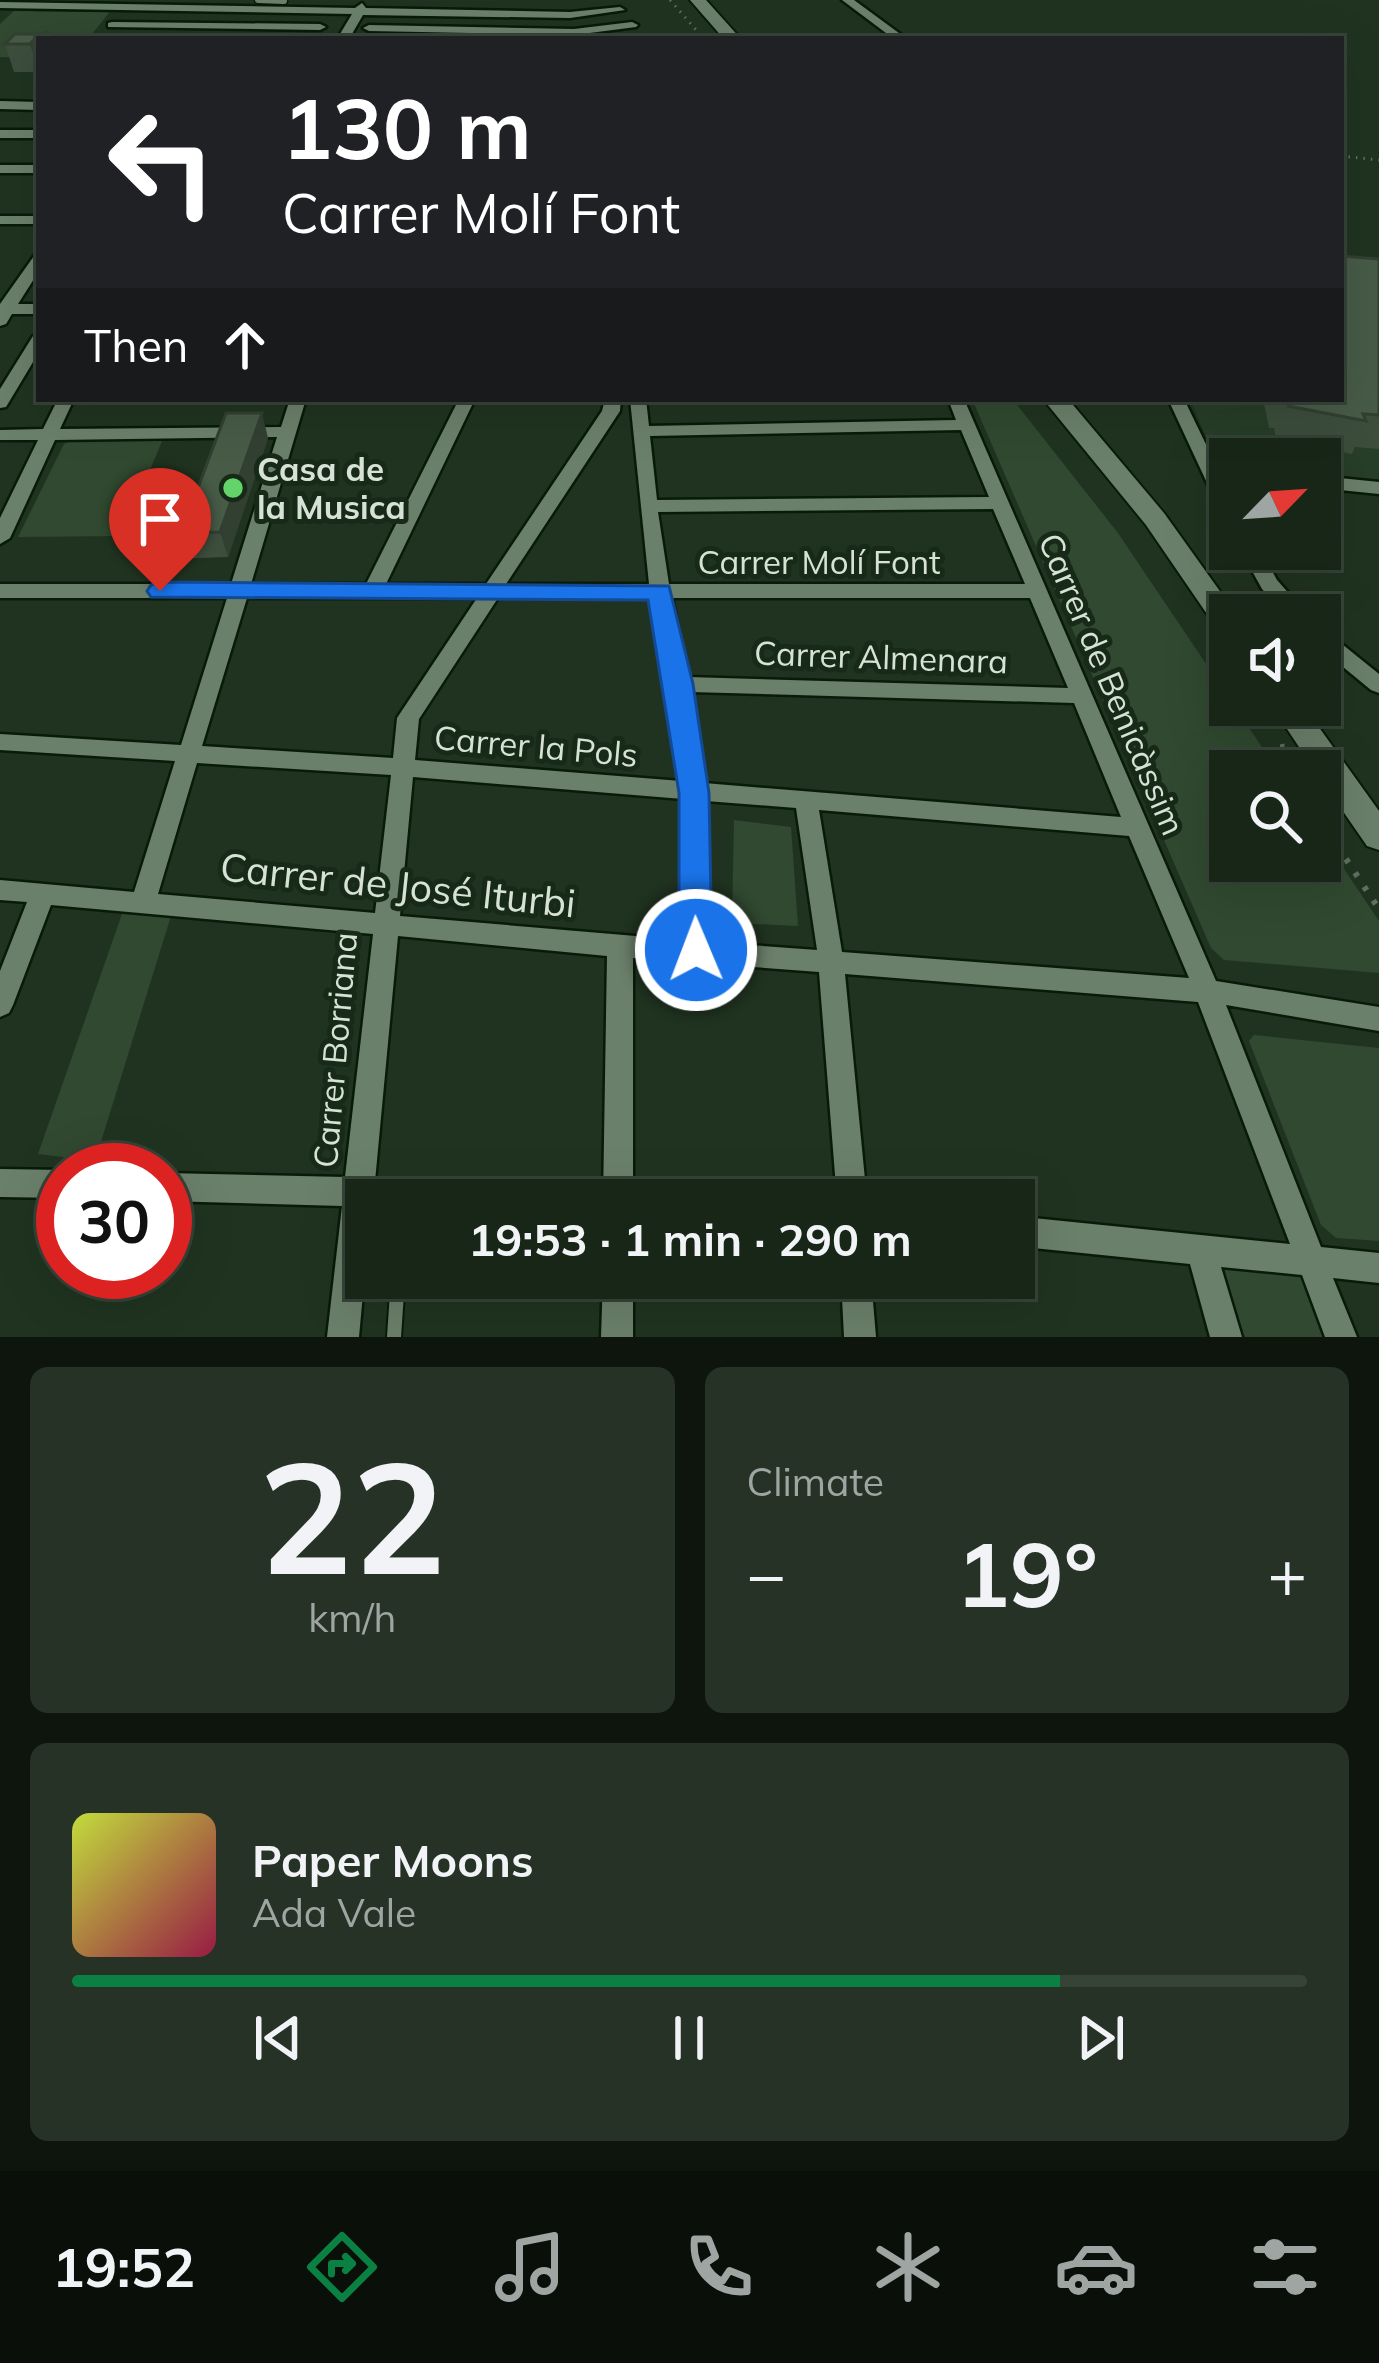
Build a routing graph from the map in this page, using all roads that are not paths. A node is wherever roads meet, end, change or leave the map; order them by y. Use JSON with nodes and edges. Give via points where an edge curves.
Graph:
{"nodes":[{"id":1,"x":258,"y":0,"type":"edge"},
{"id":2,"x":366,"y":0,"type":"edge"},
{"id":3,"x":449,"y":0,"type":"edge"},
{"id":4,"x":698,"y":0,"type":"edge"},
{"id":5,"x":847,"y":0,"type":"edge"},
{"id":6,"x":284,"y":1,"type":"edge"},
{"id":7,"x":129,"y":5,"type":"edge"},
{"id":8,"x":203,"y":5,"type":"edge"},
{"id":9,"x":616,"y":5,"type":"edge"},
{"id":10,"x":5,"y":6,"type":"edge"},
{"id":11,"x":357,"y":13,"type":"junction"},
{"id":12,"x":441,"y":14,"type":"junction"},
{"id":13,"x":112,"y":25,"type":"junction"},
{"id":14,"x":632,"y":25,"type":"junction"},
{"id":15,"x":346,"y":33,"type":"edge"},
{"id":16,"x":180,"y":34,"type":"edge"},
{"id":17,"x":431,"y":34,"type":"edge"},
{"id":18,"x":517,"y":34,"type":"edge"},
{"id":19,"x":576,"y":35,"type":"edge"},
{"id":20,"x":102,"y":36,"type":"edge"},
{"id":21,"x":213,"y":36,"type":"edge"},
{"id":22,"x":637,"y":36,"type":"edge"},
{"id":23,"x":730,"y":36,"type":"edge"},
{"id":24,"x":897,"y":36,"type":"edge"},
{"id":25,"x":0,"y":105,"type":"edge"},
{"id":26,"x":36,"y":106,"type":"edge"},
{"id":27,"x":0,"y":134,"type":"edge"},
{"id":28,"x":36,"y":134,"type":"edge"},
{"id":29,"x":0,"y":169,"type":"edge"},
{"id":30,"x":36,"y":169,"type":"edge"},
{"id":31,"x":7,"y":220,"type":"edge"},
{"id":32,"x":0,"y":240,"type":"edge"},
{"id":33,"x":36,"y":263,"type":"edge"},
{"id":34,"x":36,"y":309,"type":"edge"},
{"id":35,"x":2,"y":313,"type":"edge"},
{"id":36,"x":36,"y":344,"type":"edge"},
{"id":37,"x":36,"y":370,"type":"edge"},
{"id":38,"x":0,"y":371,"type":"edge"},
{"id":39,"x":20,"y":371,"type":"junction"},
{"id":40,"x":65,"y":402,"type":"edge"},
{"id":41,"x":297,"y":402,"type":"edge"},
{"id":42,"x":466,"y":402,"type":"edge"},
{"id":43,"x":957,"y":402,"type":"edge"},
{"id":44,"x":1058,"y":402,"type":"edge"},
{"id":45,"x":1177,"y":402,"type":"edge"},
{"id":46,"x":0,"y":403,"type":"edge"},
{"id":47,"x":612,"y":405,"type":"edge"},
{"id":48,"x":640,"y":413,"type":"edge"},
{"id":49,"x":967,"y":425,"type":"junction"},
{"id":50,"x":288,"y":432,"type":"junction"},
{"id":51,"x":51,"y":433,"type":"junction"},
{"id":52,"x":0,"y":435,"type":"edge"},
{"id":53,"x":1208,"y":471,"type":"edge"},
{"id":54,"x":1341,"y":484,"type":"edge"},
{"id":55,"x":1379,"y":488,"type":"edge"},
{"id":56,"x":9,"y":503,"type":"edge"},
{"id":57,"x":1000,"y":503,"type":"junction"},
{"id":58,"x":648,"y":506,"type":"junction"},
{"id":59,"x":0,"y":538,"type":"edge"},
{"id":60,"x":0,"y":591,"type":"edge"},
{"id":61,"x":240,"y":591,"type":"junction"},
{"id":62,"x":1037,"y":591,"type":"junction"},
{"id":63,"x":373,"y":592,"type":"junction"},
{"id":64,"x":492,"y":592,"type":"junction"},
{"id":65,"x":659,"y":592,"type":"junction"},
{"id":66,"x":1209,"y":614,"type":"edge"},
{"id":67,"x":1341,"y":655,"type":"edge"},
{"id":68,"x":679,"y":684,"type":"junction"},
{"id":69,"x":1379,"y":685,"type":"edge"},
{"id":70,"x":1082,"y":696,"type":"junction"},
{"id":71,"x":1301,"y":726,"type":"edge"},
{"id":72,"x":0,"y":742,"type":"edge"},
{"id":73,"x":190,"y":752,"type":"junction"},
{"id":74,"x":400,"y":767,"type":"junction"},
{"id":75,"x":694,"y":793,"type":"junction"},
{"id":76,"x":806,"y":801,"type":"junction"},
{"id":77,"x":1137,"y":826,"type":"junction"},
{"id":78,"x":1379,"y":837,"type":"edge"},
{"id":79,"x":0,"y":890,"type":"edge"},
{"id":80,"x":42,"y":895,"type":"junction"},
{"id":81,"x":144,"y":900,"type":"junction"},
{"id":82,"x":383,"y":923,"type":"junction"},
{"id":83,"x":620,"y":946,"type":"junction"},
{"id":84,"x":696,"y":950,"type":"junction"},
{"id":85,"x":831,"y":962,"type":"junction"},
{"id":86,"x":1207,"y":991,"type":"junction"},
{"id":87,"x":0,"y":1004,"type":"edge"},
{"id":88,"x":1373,"y":1014,"type":"edge"},
{"id":89,"x":360,"y":1179,"type":"edge"},
{"id":90,"x":618,"y":1179,"type":"edge"},
{"id":91,"x":850,"y":1179,"type":"edge"},
{"id":92,"x":0,"y":1183,"type":"edge"},
{"id":93,"x":36,"y":1184,"type":"edge"},
{"id":94,"x":192,"y":1188,"type":"edge"},
{"id":95,"x":345,"y":1192,"type":"edge"},
{"id":96,"x":1035,"y":1233,"type":"edge"},
{"id":97,"x":1201,"y":1250,"type":"junction"},
{"id":98,"x":1314,"y":1262,"type":"junction"},
{"id":99,"x":1379,"y":1268,"type":"edge"},
{"id":100,"x":347,"y":1299,"type":"edge"},
{"id":101,"x":397,"y":1299,"type":"edge"},
{"id":102,"x":618,"y":1299,"type":"edge"},
{"id":103,"x":857,"y":1299,"type":"edge"},
{"id":104,"x":343,"y":1337,"type":"edge"},
{"id":105,"x":394,"y":1337,"type":"edge"},
{"id":106,"x":617,"y":1337,"type":"edge"},
{"id":107,"x":860,"y":1337,"type":"edge"},
{"id":108,"x":1226,"y":1337,"type":"edge"},
{"id":109,"x":1341,"y":1337,"type":"edge"}],
"edges":[{"from":1,"to":6,"type":"lane"},
{"from":2,"to":11,"type":"street"},
{"from":3,"to":12,"type":"street"},
{"from":4,"to":23,"type":"main road"},
{"from":5,"to":24,"type":"street"},
{"from":7,"to":8,"type":"street"},
{"from":7,"to":10,"type":"street"},
{"from":7,"to":13,"type":"street"},
{"from":8,"to":11,"type":"street"},
{"from":8,"to":16,"type":"street"},
{"from":9,"to":12,"type":"street","via":[[570,15]]},
{"from":9,"to":14,"type":"street"},
{"from":11,"to":12,"type":"street"},
{"from":11,"to":15,"type":"street"},
{"from":12,"to":17,"type":"street"},
{"from":13,"to":16,"type":"street"},
{"from":13,"to":20,"type":"street"},
{"from":14,"to":19,"type":"street"},
{"from":14,"to":22,"type":"street"},
{"from":15,"to":16,"type":"street"},
{"from":15,"to":17,"type":"street"},
{"from":16,"to":20,"type":"street"},
{"from":16,"to":21,"type":"street"},
{"from":17,"to":18,"type":"street"},
{"from":18,"to":19,"type":"street"},
{"from":25,"to":26,"type":"street"},
{"from":27,"to":28,"type":"street"},
{"from":29,"to":30,"type":"street"},
{"from":31,"to":32,"type":"street"},
{"from":33,"to":35,"type":"street"},
{"from":34,"to":35,"type":"street"},
{"from":36,"to":39,"type":"street"},
{"from":37,"to":39,"type":"street"},
{"from":38,"to":39,"type":"street"},
{"from":39,"to":46,"type":"street"},
{"from":40,"to":51,"type":"street"},
{"from":41,"to":50,"type":"street"},
{"from":42,"to":63,"type":"street"},
{"from":43,"to":49,"type":"street","name":"Carrer de Benicàssim"},
{"from":44,"to":66,"type":"main road","via":[[1155,518]]},
{"from":45,"to":53,"type":"street"},
{"from":47,"to":48,"type":"street"},
{"from":47,"to":64,"type":"street","name":"Carrer Borriana"},
{"from":48,"to":49,"type":"street"},
{"from":48,"to":58,"type":"street"},
{"from":49,"to":57,"type":"street","name":"Carrer de Benicàssim"},
{"from":50,"to":51,"type":"street"},
{"from":50,"to":61,"type":"street"},
{"from":51,"to":52,"type":"street"},
{"from":51,"to":56,"type":"street"},
{"from":54,"to":55,"type":"street"},
{"from":56,"to":59,"type":"street"},
{"from":57,"to":58,"type":"street"},
{"from":57,"to":62,"type":"street","name":"Carrer de Benicàssim"},
{"from":58,"to":65,"type":"street"},
{"from":60,"to":61,"type":"street","name":"Carrer Molí Font"},
{"from":61,"to":63,"type":"street","name":"Carrer Molí Font"},
{"from":61,"to":73,"type":"street"},
{"from":62,"to":65,"type":"street","name":"Carrer Molí Font"},
{"from":62,"to":70,"type":"street","name":"Carrer de Benicàssim"},
{"from":63,"to":64,"type":"street","name":"Carrer Molí Font"},
{"from":64,"to":65,"type":"street","name":"Carrer Molí Font"},
{"from":64,"to":74,"type":"street","name":"Carrer Borriana","via":[[408,718]]},
{"from":65,"to":68,"type":"street"},
{"from":67,"to":69,"type":"street"},
{"from":68,"to":70,"type":"street","name":"Carrer Almenara"},
{"from":68,"to":75,"type":"street"},
{"from":70,"to":77,"type":"street","name":"Carrer de Benicàssim"},
{"from":71,"to":78,"type":"main road"},
{"from":72,"to":73,"type":"street","name":"Carrer la Pols"},
{"from":73,"to":74,"type":"street","name":"Carrer la Pols"},
{"from":73,"to":81,"type":"street"},
{"from":74,"to":75,"type":"street","name":"Carrer la Pols"},
{"from":74,"to":82,"type":"street","name":"Carrer Borriana"},
{"from":75,"to":76,"type":"street","name":"Carrer la Pols"},
{"from":75,"to":84,"type":"street"},
{"from":76,"to":77,"type":"street","name":"Carrer la Pols"},
{"from":76,"to":85,"type":"street"},
{"from":77,"to":86,"type":"street","name":"Carrer de Benicàssim"},
{"from":79,"to":80,"type":"street","name":"Carrer de José Iturbi"},
{"from":80,"to":81,"type":"street","name":"Carrer de José Iturbi"},
{"from":80,"to":87,"type":"street"},
{"from":81,"to":82,"type":"street","name":"Carrer de José Iturbi"},
{"from":82,"to":83,"type":"street","name":"Carrer de José Iturbi"},
{"from":82,"to":89,"type":"street","name":"Carrer Borriana"},
{"from":83,"to":84,"type":"street","name":"Carrer de José Iturbi"},
{"from":83,"to":90,"type":"street"},
{"from":84,"to":85,"type":"street","name":"Carrer de José Iturbi"},
{"from":85,"to":86,"type":"street","name":"Carrer de José Iturbi"},
{"from":85,"to":91,"type":"street"},
{"from":86,"to":88,"type":"street","name":"Carrer de José Iturbi"},
{"from":86,"to":98,"type":"street","name":"Carrer de Benicàssim"},
{"from":92,"to":93,"type":"street"},
{"from":94,"to":95,"type":"street"},
{"from":96,"to":97,"type":"street"},
{"from":97,"to":98,"type":"street"},
{"from":97,"to":108,"type":"street"},
{"from":98,"to":99,"type":"street"},
{"from":98,"to":109,"type":"street","name":"Carrer de Benicàssim"},
{"from":100,"to":104,"type":"street","name":"Carrer Borriana"},
{"from":101,"to":105,"type":"lane"},
{"from":102,"to":106,"type":"street"},
{"from":103,"to":107,"type":"street"}]}
